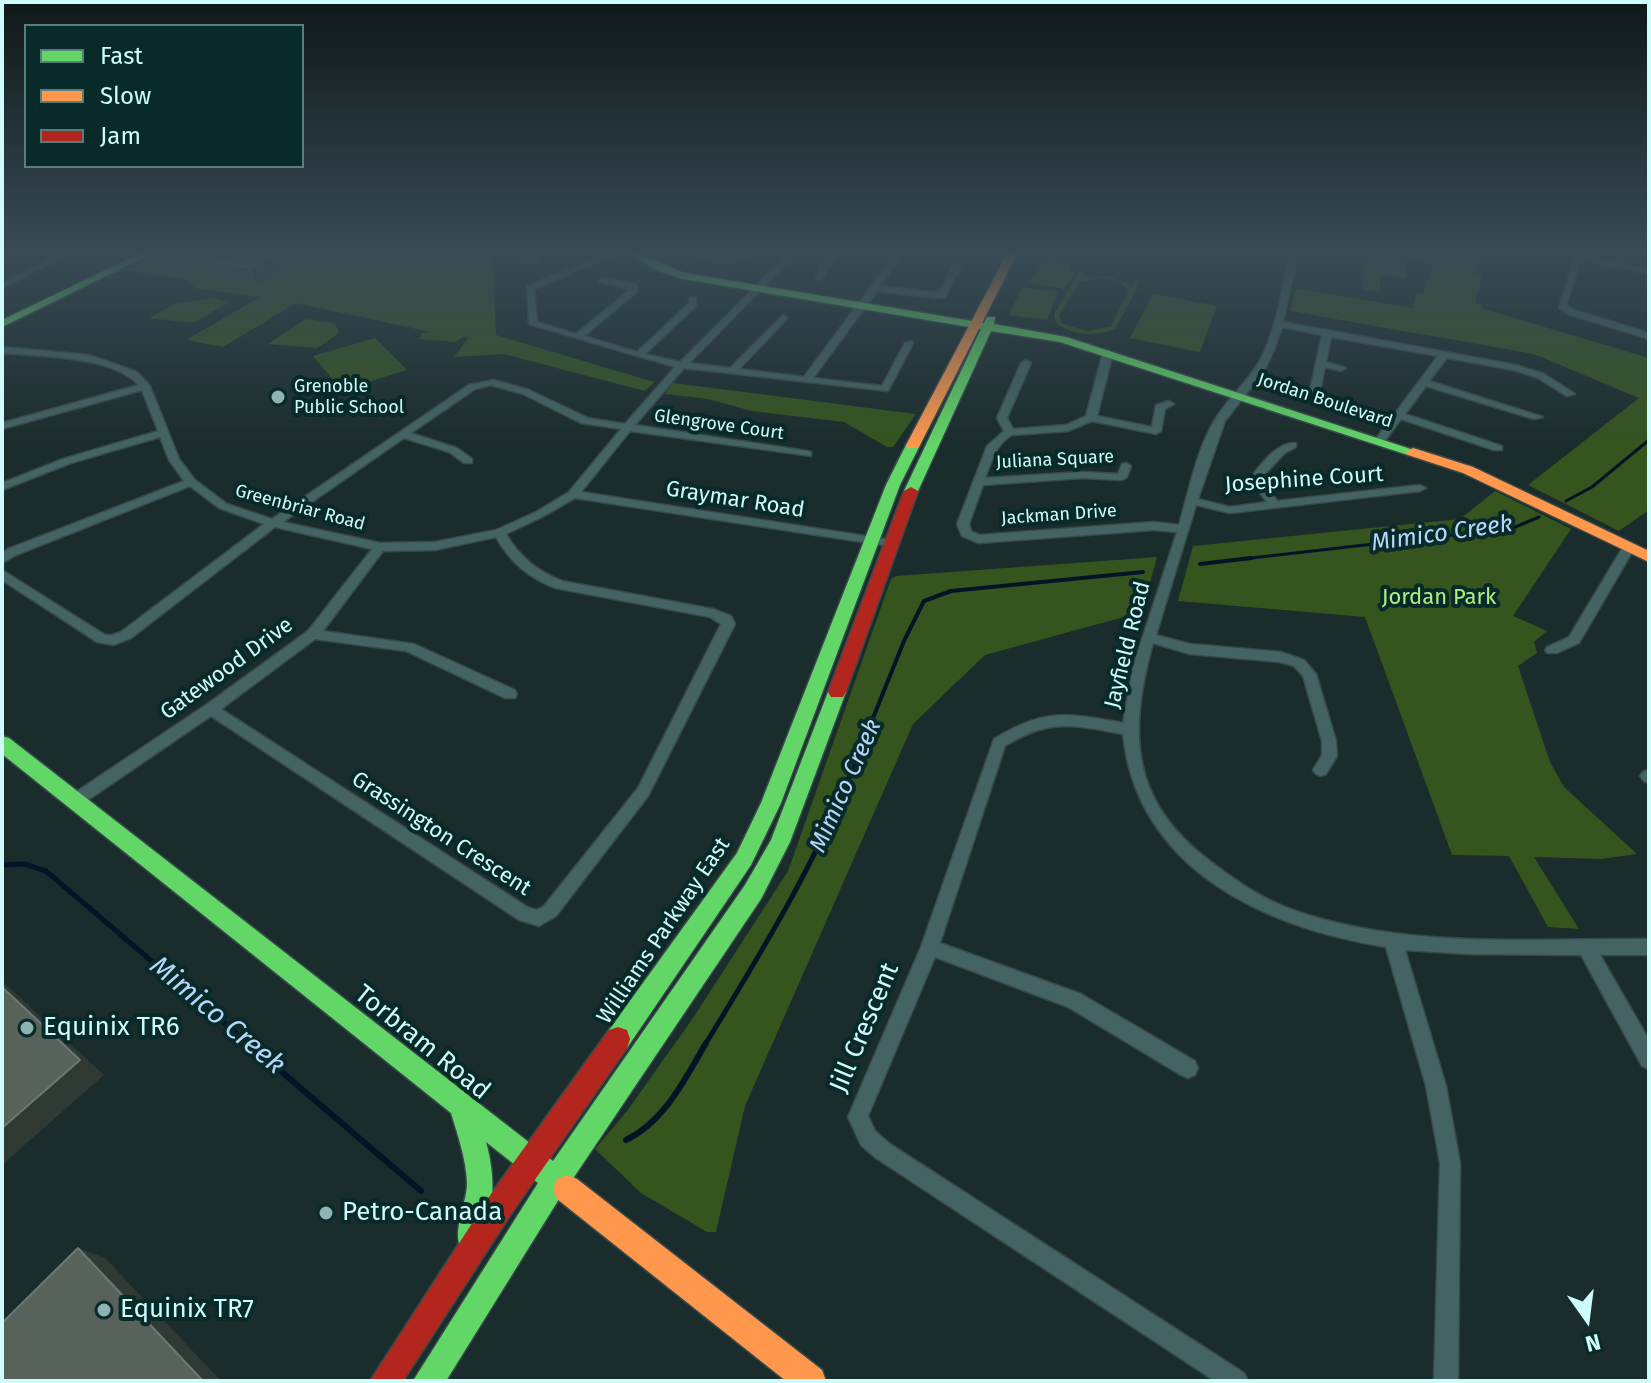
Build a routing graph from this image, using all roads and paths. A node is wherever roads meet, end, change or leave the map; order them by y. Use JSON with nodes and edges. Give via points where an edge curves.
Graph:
{"nodes":[{"id":1,"x":532,"y":317,"type":"edge"},
{"id":2,"x":602,"y":317,"type":"edge"},
{"id":3,"x":680,"y":317,"type":"edge"},
{"id":4,"x":730,"y":317,"type":"edge"},
{"id":5,"x":856,"y":317,"type":"edge"},
{"id":6,"x":919,"y":317,"type":"edge"},
{"id":7,"x":985,"y":317,"type":"edge"},
{"id":8,"x":987,"y":317,"type":"edge"},
{"id":9,"x":1279,"y":317,"type":"edge"},
{"id":10,"x":1586,"y":317,"type":"edge"},
{"id":11,"x":783,"y":318,"type":"dead end"},
{"id":12,"x":1277,"y":324,"type":"junction"},
{"id":13,"x":981,"y":327,"type":"junction"},
{"id":14,"x":1327,"y":334,"type":"junction"},
{"id":15,"x":1649,"y":336,"type":"edge"},
{"id":16,"x":578,"y":337,"type":"junction"},
{"id":17,"x":909,"y":343,"type":"dead end"},
{"id":18,"x":2,"y":350,"type":"edge"},
{"id":19,"x":1108,"y":353,"type":"junction"},
{"id":20,"x":1445,"y":354,"type":"junction"},
{"id":21,"x":639,"y":355,"type":"junction"},
{"id":22,"x":1026,"y":363,"type":"dead end"},
{"id":23,"x":1322,"y":364,"type":"junction"},
{"id":24,"x":682,"y":365,"type":"junction"},
{"id":25,"x":1341,"y":368,"type":"dead end"},
{"id":26,"x":734,"y":369,"type":"junction"},
{"id":27,"x":807,"y":379,"type":"junction"},
{"id":28,"x":1425,"y":383,"type":"junction"},
{"id":29,"x":145,"y":386,"type":"junction"},
{"id":30,"x":1315,"y":390,"type":"dead end"},
{"id":31,"x":1570,"y":394,"type":"dead end"},
{"id":32,"x":1241,"y":396,"type":"junction"},
{"id":33,"x":1169,"y":404,"type":"dead end"},
{"id":34,"x":1399,"y":415,"type":"junction"},
{"id":35,"x":1538,"y":417,"type":"dead end"},
{"id":36,"x":1091,"y":418,"type":"junction"},
{"id":37,"x":2,"y":426,"type":"edge"},
{"id":38,"x":627,"y":427,"type":"junction"},
{"id":39,"x":1010,"y":432,"type":"junction"},
{"id":40,"x":162,"y":433,"type":"junction"},
{"id":41,"x":403,"y":434,"type":"junction"},
{"id":42,"x":1380,"y":440,"type":"junction"},
{"id":43,"x":1292,"y":445,"type":"dead end"},
{"id":44,"x":1498,"y":448,"type":"dead end"},
{"id":45,"x":807,"y":454,"type":"dead end"},
{"id":46,"x":468,"y":461,"type":"dead end"},
{"id":47,"x":1126,"y":466,"type":"dead end"},
{"id":48,"x":191,"y":482,"type":"junction"},
{"id":49,"x":979,"y":482,"type":"junction"},
{"id":50,"x":2,"y":487,"type":"edge"},
{"id":51,"x":1420,"y":488,"type":"dead end"},
{"id":52,"x":573,"y":494,"type":"junction"},
{"id":53,"x":1191,"y":501,"type":"junction"},
{"id":54,"x":1275,"y":506,"type":"junction"},
{"id":55,"x":273,"y":523,"type":"junction"},
{"id":56,"x":1182,"y":529,"type":"junction"},
{"id":57,"x":499,"y":533,"type":"junction"},
{"id":58,"x":869,"y":543,"type":"junction"},
{"id":59,"x":891,"y":544,"type":"junction"},
{"id":60,"x":380,"y":547,"type":"junction"},
{"id":61,"x":1629,"y":547,"type":"junction"},
{"id":62,"x":1649,"y":557,"type":"edge"},
{"id":63,"x":2,"y":559,"type":"edge"},
{"id":64,"x":2,"y":574,"type":"edge"},
{"id":65,"x":313,"y":634,"type":"junction"},
{"id":66,"x":1150,"y":638,"type":"junction"},
{"id":67,"x":1552,"y":650,"type":"dead end"},
{"id":68,"x":510,"y":694,"type":"dead end"},
{"id":69,"x":211,"y":709,"type":"junction"},
{"id":70,"x":1130,"y":730,"type":"junction"},
{"id":71,"x":2,"y":743,"type":"edge"},
{"id":72,"x":1321,"y":770,"type":"dead end"},
{"id":73,"x":76,"y":800,"type":"junction"},
{"id":74,"x":1393,"y":941,"type":"junction"},
{"id":75,"x":1585,"y":945,"type":"junction"},
{"id":76,"x":930,"y":947,"type":"junction"},
{"id":77,"x":1649,"y":947,"type":"edge"},
{"id":78,"x":1649,"y":1059,"type":"edge"},
{"id":79,"x":1188,"y":1068,"type":"dead end"},
{"id":80,"x":462,"y":1108,"type":"junction"},
{"id":81,"x":532,"y":1163,"type":"junction"},
{"id":82,"x":556,"y":1180,"type":"junction"},
{"id":83,"x":455,"y":1274,"type":"junction"},
{"id":84,"x":385,"y":1381,"type":"edge"},
{"id":85,"x":428,"y":1381,"type":"edge"},
{"id":86,"x":811,"y":1381,"type":"edge"},
{"id":87,"x":1236,"y":1381,"type":"edge"},
{"id":88,"x":1446,"y":1381,"type":"edge"}],
"edges":[{"from":1,"to":16,"type":"street","via":[[533,324]]},
{"from":2,"to":16,"type":"street"},
{"from":3,"to":21,"type":"street"},
{"from":4,"to":24,"type":"street","name":"Greenbriar Road"},
{"from":5,"to":27,"type":"street"},
{"from":6,"to":13,"type":"main road","name":"Jordan Boulevard"},
{"from":7,"to":13,"type":"main road","name":"Williams Parkway East"},
{"from":8,"to":13,"type":"main road","name":"Williams Parkway East"},
{"from":9,"to":12,"type":"street","name":"Jayfield Road"},
{"from":10,"to":15,"type":"street"},
{"from":11,"to":26,"type":"street"},
{"from":12,"to":14,"type":"street"},
{"from":12,"to":32,"type":"street","name":"Jayfield Road","via":[[1263,365]]},
{"from":13,"to":19,"type":"main road","name":"Jordan Boulevard","via":[[1062,339]]},
{"from":13,"to":58,"type":"main road","name":"Williams Parkway East","via":[[893,485]]},
{"from":13,"to":59,"type":"main road","name":"Williams Parkway East"},
{"from":14,"to":20,"type":"street"},
{"from":14,"to":23,"type":"street"},
{"from":16,"to":21,"type":"street"},
{"from":17,"to":27,"type":"street","via":[[885,389]]},
{"from":18,"to":29,"type":"street","via":[[106,362],[134,374]]},
{"from":19,"to":32,"type":"main road","name":"Jordan Boulevard"},
{"from":19,"to":36,"type":"street"},
{"from":20,"to":28,"type":"street"},
{"from":20,"to":31,"type":"street","via":[[1528,371]]},
{"from":21,"to":24,"type":"street"},
{"from":22,"to":39,"type":"street","via":[[1002,418]]},
{"from":23,"to":25,"type":"street"},
{"from":23,"to":30,"type":"street"},
{"from":24,"to":26,"type":"street"},
{"from":24,"to":38,"type":"street","name":"Greenbriar Road"},
{"from":26,"to":27,"type":"street"},
{"from":28,"to":34,"type":"street"},
{"from":28,"to":35,"type":"street"},
{"from":29,"to":37,"type":"street"},
{"from":29,"to":40,"type":"street","name":"Greenbriar Road"},
{"from":32,"to":42,"type":"main road","name":"Jordan Boulevard"},
{"from":32,"to":53,"type":"street","name":"Jayfield Road","via":[[1216,427]]},
{"from":33,"to":36,"type":"street","via":[[1160,407],[1156,431]]},
{"from":34,"to":42,"type":"street"},
{"from":34,"to":44,"type":"street"},
{"from":36,"to":39,"type":"street","via":[[1068,428]]},
{"from":38,"to":41,"type":"street","name":"Glengrove Court","via":[[585,421],[526,392],[485,382]]},
{"from":38,"to":45,"type":"street","name":"Glengrove Court"},
{"from":38,"to":52,"type":"street","name":"Greenbriar Road"},
{"from":39,"to":49,"type":"street","name":"Jackman Drive","via":[[992,446]]},
{"from":40,"to":48,"type":"street","name":"Greenbriar Road"},
{"from":40,"to":50,"type":"street"},
{"from":41,"to":46,"type":"street","via":[[453,450]]},
{"from":41,"to":55,"type":"street"},
{"from":42,"to":61,"type":"main road","name":"Jordan Boulevard","via":[[1500,483]]},
{"from":43,"to":54,"type":"street","via":[[1259,473]]},
{"from":47,"to":49,"type":"street","name":"Juliana Square","via":[[1122,477]]},
{"from":48,"to":55,"type":"street","name":"Greenbriar Road","via":[[223,506]]},
{"from":48,"to":63,"type":"street"},
{"from":49,"to":56,"type":"street","name":"Jackman Drive","via":[[963,524],[966,533],[978,539],[1154,526]]},
{"from":51,"to":54,"type":"street","name":"Josephine Court"},
{"from":52,"to":57,"type":"street","name":"Greenbriar Road"},
{"from":52,"to":58,"type":"street","name":"Graymar Road"},
{"from":53,"to":54,"type":"street","name":"Josephine Court","via":[[1230,510]]},
{"from":53,"to":56,"type":"street","name":"Jayfield Road"},
{"from":55,"to":60,"type":"street","name":"Greenbriar Road"},
{"from":55,"to":64,"type":"street","via":[[113,640],[102,639]]},
{"from":56,"to":66,"type":"street","name":"Jayfield Road"},
{"from":57,"to":60,"type":"street","name":"Greenbriar Road","via":[[435,546]]},
{"from":57,"to":69,"type":"street","name":"Grassington Crescent","via":[[517,561],[559,585],[713,613],[728,624],[643,792],[550,911],[539,918],[525,915]]},
{"from":58,"to":59,"type":"street","name":"Graymar Road"},
{"from":58,"to":81,"type":"main road","name":"Williams Parkway East","via":[[771,803],[744,859]]},
{"from":59,"to":82,"type":"main road","name":"Williams Parkway East","via":[[780,842],[753,892]]},
{"from":60,"to":65,"type":"street","name":"Gatewood Drive"},
{"from":61,"to":62,"type":"main road","name":"Jordan Boulevard"},
{"from":61,"to":67,"type":"street","via":[[1574,640]]},
{"from":65,"to":68,"type":"street","via":[[409,647]]},
{"from":65,"to":69,"type":"street","name":"Gatewood Drive"},
{"from":66,"to":70,"type":"street","name":"Jayfield Road"},
{"from":66,"to":72,"type":"street","via":[[1190,649],[1299,663],[1309,674],[1329,741],[1330,756]]},
{"from":69,"to":73,"type":"street","name":"Gatewood Drive"},
{"from":70,"to":74,"type":"street","name":"Jayfield Road","via":[[1138,782],[1151,808],[1173,839],[1222,882],[1267,909],[1319,928]]},
{"from":70,"to":76,"type":"street","name":"Jill Crescent","via":[[1043,719],[999,743]]},
{"from":71,"to":73,"type":"main road","name":"Torbram Road"},
{"from":73,"to":80,"type":"main road","name":"Torbram Road"},
{"from":74,"to":75,"type":"street","name":"Jayfield Road"},
{"from":74,"to":88,"type":"street","via":[[1436,1086],[1450,1163]]},
{"from":75,"to":77,"type":"street","name":"Jayfield Road"},
{"from":75,"to":78,"type":"street"},
{"from":76,"to":79,"type":"street","via":[[1074,1000]]},
{"from":76,"to":87,"type":"street","name":"Jill Crescent","via":[[858,1117],[868,1138]]},
{"from":80,"to":81,"type":"main road","name":"Torbram Road"},
{"from":80,"to":83,"type":"main road","via":[[484,1188],[483,1204]]},
{"from":81,"to":82,"type":"main road","name":"Torbram Road"},
{"from":81,"to":83,"type":"main road","name":"Williams Parkway East"},
{"from":82,"to":85,"type":"main road","name":"Williams Parkway East"},
{"from":82,"to":86,"type":"main road","name":"Torbram Road"},
{"from":83,"to":84,"type":"main road","name":"Williams Parkway East"}]}
